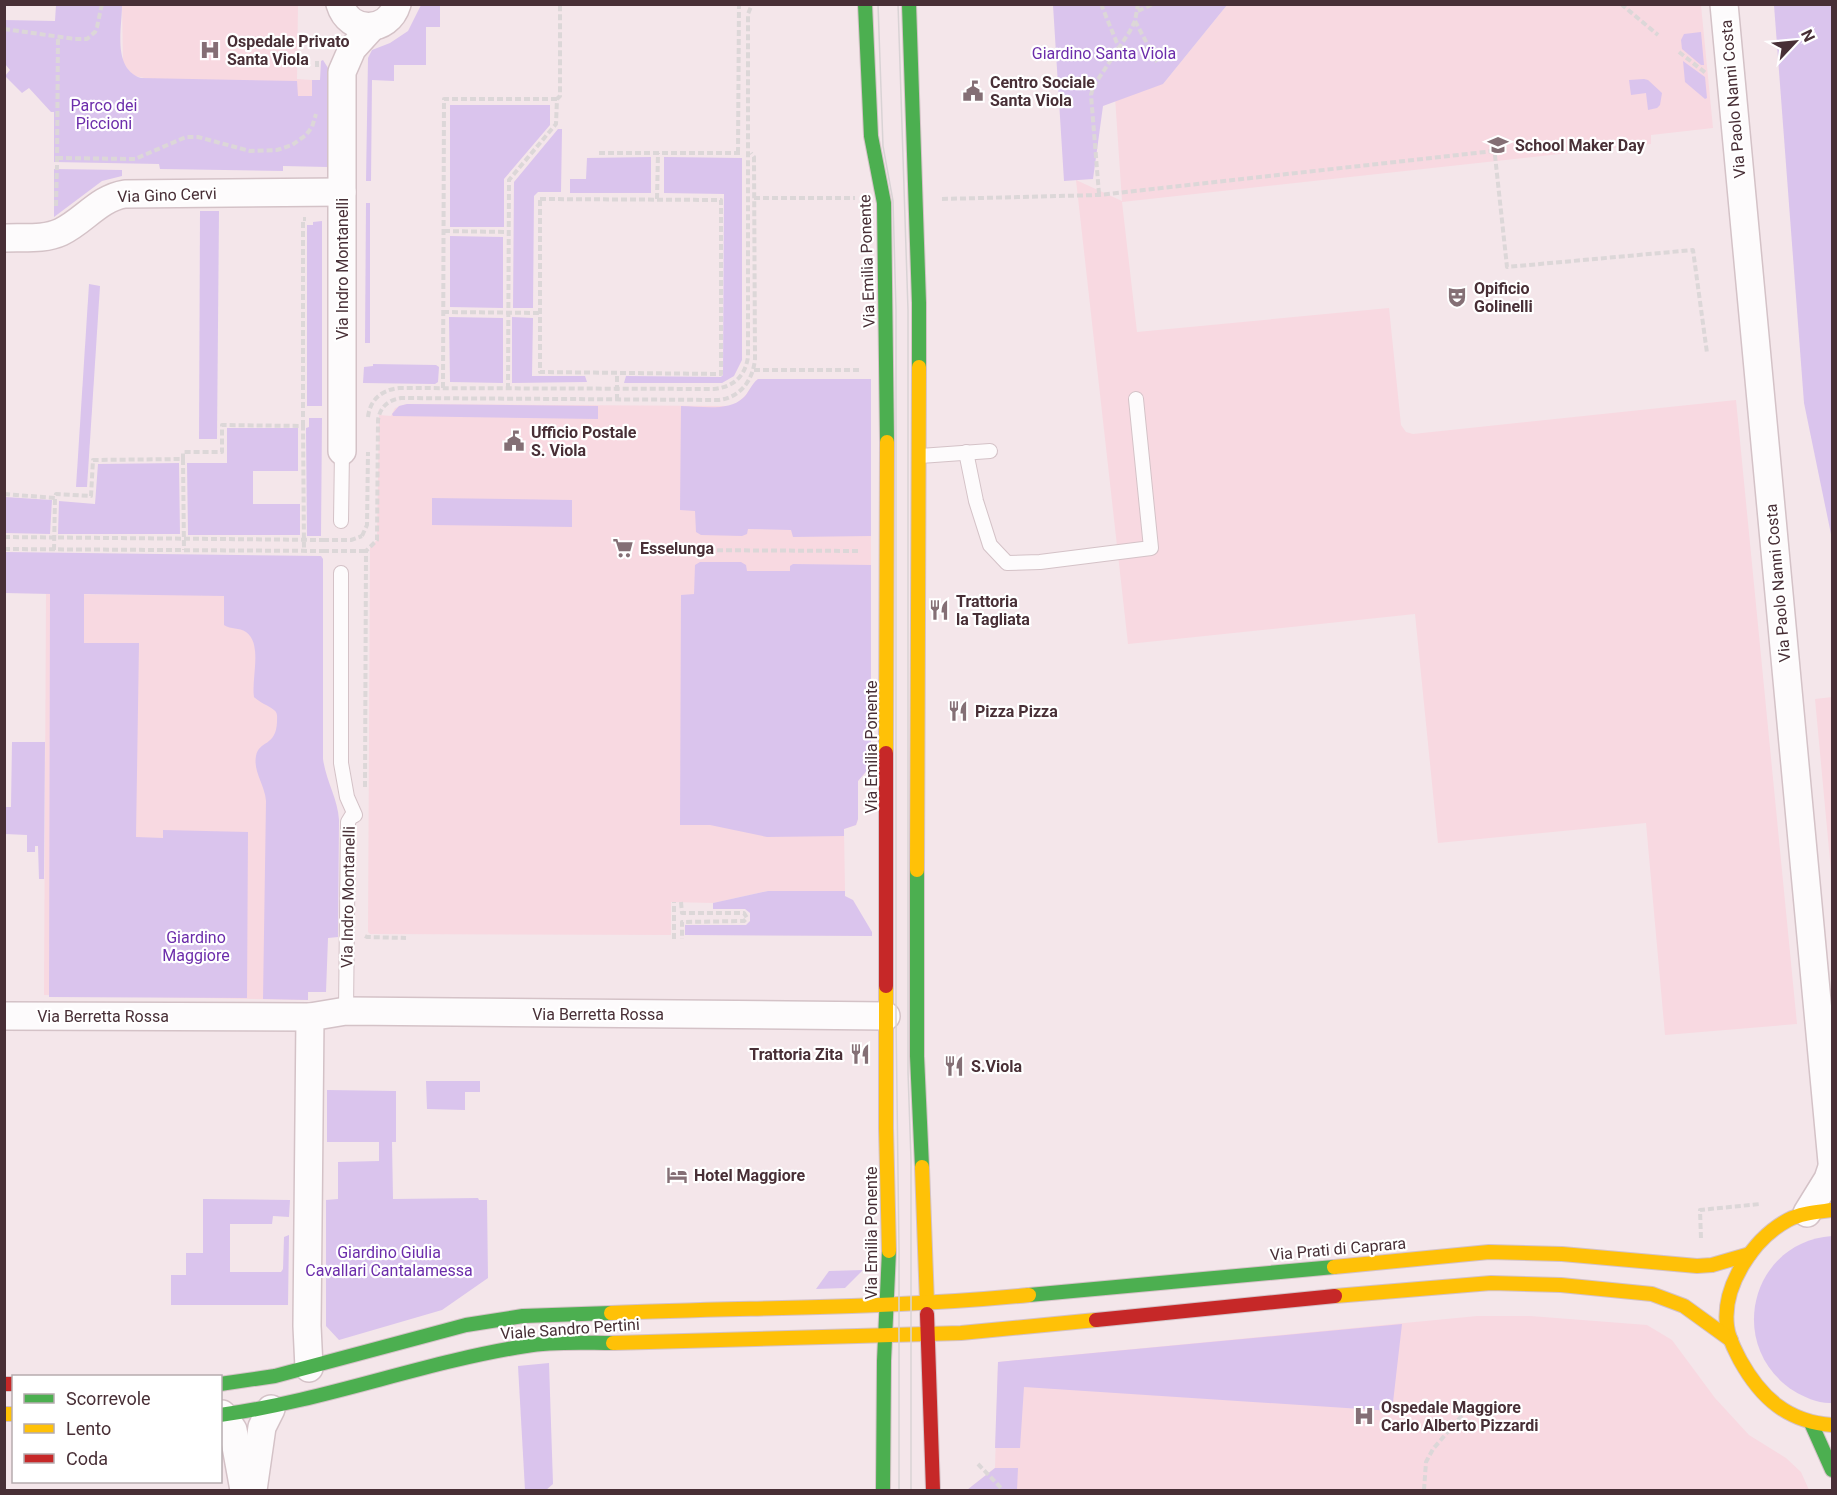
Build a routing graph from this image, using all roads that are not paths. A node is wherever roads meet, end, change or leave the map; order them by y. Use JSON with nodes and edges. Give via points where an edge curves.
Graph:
{"nodes":[{"id":1,"x":397,"y":4,"type":"edge"},
{"id":2,"x":865,"y":4,"type":"edge"},
{"id":3,"x":909,"y":4,"type":"edge"},
{"id":4,"x":1724,"y":4,"type":"edge"},
{"id":5,"x":342,"y":10,"type":"edge"},
{"id":6,"x":372,"y":27,"type":"junction"},
{"id":7,"x":330,"y":71,"type":"junction"},
{"id":8,"x":342,"y":192,"type":"junction"},
{"id":9,"x":4,"y":237,"type":"edge"},
{"id":10,"x":1136,"y":399,"type":"dead end"},
{"id":11,"x":342,"y":451,"type":"joint"},
{"id":12,"x":990,"y":451,"type":"dead end"},
{"id":13,"x":966,"y":452,"type":"junction"},
{"id":14,"x":920,"y":456,"type":"junction"},
{"id":15,"x":341,"y":520,"type":"dead end"},
{"id":16,"x":341,"y":573,"type":"dead end"},
{"id":17,"x":346,"y":1011,"type":"junction"},
{"id":18,"x":4,"y":1016,"type":"edge"},
{"id":19,"x":886,"y":1016,"type":"junction"},
{"id":20,"x":310,"y":1017,"type":"junction"},
{"id":21,"x":1833,"y":1162,"type":"edge"},
{"id":22,"x":1833,"y":1167,"type":"edge"},
{"id":23,"x":1820,"y":1212,"type":"edge"},
{"id":24,"x":1750,"y":1254,"type":"junction"},
{"id":25,"x":927,"y":1303,"type":"junction"},
{"id":26,"x":887,"y":1305,"type":"junction"},
{"id":27,"x":928,"y":1335,"type":"junction"},
{"id":28,"x":885,"y":1336,"type":"junction"},
{"id":29,"x":1731,"y":1340,"type":"junction"},
{"id":30,"x":309,"y":1368,"type":"junction"},
{"id":31,"x":222,"y":1384,"type":"edge"},
{"id":32,"x":271,"y":1408,"type":"junction"},
{"id":33,"x":222,"y":1414,"type":"edge"},
{"id":34,"x":222,"y":1415,"type":"edge"},
{"id":35,"x":1811,"y":1423,"type":"junction"},
{"id":36,"x":1833,"y":1425,"type":"edge"},
{"id":37,"x":1833,"y":1470,"type":"edge"},
{"id":38,"x":244,"y":1491,"type":"edge"},
{"id":39,"x":253,"y":1491,"type":"edge"},
{"id":40,"x":883,"y":1491,"type":"edge"},
{"id":41,"x":933,"y":1491,"type":"edge"}],
"edges":[{"from":1,"to":6,"type":"street","name":"Via Indro Montanelli","via":[[389,19]]},
{"from":2,"to":19,"type":"main road","name":"Via Emilia Ponente","via":[[871,136],[885,222]]},
{"from":3,"to":14,"type":"main road"},
{"from":4,"to":21,"type":"street","name":"Via Paolo Nanni Costa"},
{"from":5,"to":6,"type":"street","via":[[356,25]]},
{"from":5,"to":7,"type":"street"},
{"from":6,"to":7,"type":"street","name":"Via Indro Montanelli"},
{"from":7,"to":8,"type":"street","name":"Via Indro Montanelli"},
{"from":8,"to":9,"type":"street","name":"Via Gino Cervi","via":[[125,194],[104,201],[57,234]]},
{"from":8,"to":11,"type":"street","name":"Via Indro Montanelli"},
{"from":10,"to":13,"type":"lane","via":[[1151,548],[1007,563],[990,545]]},
{"from":11,"to":15,"type":"lane","name":"Via Indro Montanelli"},
{"from":12,"to":13,"type":"lane"},
{"from":13,"to":14,"type":"lane"},
{"from":14,"to":25,"type":"main road","via":[[917,1056]]},
{"from":16,"to":17,"type":"lane","name":"Via Indro Montanelli","via":[[341,763],[347,797],[355,815],[348,822]]},
{"from":17,"to":19,"type":"street","name":"Via Berretta Rossa"},
{"from":17,"to":20,"type":"street","name":"Via Berretta Rossa"},
{"from":18,"to":20,"type":"street","name":"Via Berretta Rossa"},
{"from":19,"to":26,"type":"main road","name":"Via Emilia Ponente"},
{"from":20,"to":30,"type":"street"},
{"from":22,"to":23,"type":"street"},
{"from":23,"to":24,"type":"main road","via":[[1787,1221]]},
{"from":24,"to":25,"type":"main road","name":"Via Prati di Caprara","via":[[1697,1266],[1489,1252]]},
{"from":24,"to":29,"type":"main road","via":[[1727,1308]]},
{"from":25,"to":26,"type":"main road","name":"Viale Sandro Pertini"},
{"from":25,"to":27,"type":"main road"},
{"from":26,"to":28,"type":"main road","name":"Via Emilia Ponente"},
{"from":26,"to":30,"type":"main road","name":"Viale Sandro Pertini","via":[[523,1316],[466,1325]]},
{"from":27,"to":28,"type":"main road","name":"Viale Sandro Pertini"},
{"from":27,"to":29,"type":"main road","via":[[1491,1283],[1652,1294],[1684,1306]]},
{"from":27,"to":41,"type":"main road"},
{"from":28,"to":32,"type":"main road","name":"Viale Sandro Pertini","via":[[530,1345],[466,1356]]},
{"from":28,"to":40,"type":"main road","name":"Via Emilia Ponente"},
{"from":29,"to":35,"type":"main road","via":[[1752,1380],[1765,1395],[1794,1417]]},
{"from":30,"to":31,"type":"main road","name":"Viale Sandro Pertini"},
{"from":32,"to":33,"type":"main road","name":"Viale Sandro Pertini"},
{"from":32,"to":39,"type":"street","via":[[262,1427]]},
{"from":34,"to":38,"type":"street","via":[[233,1430]]},
{"from":35,"to":36,"type":"main road"},
{"from":35,"to":37,"type":"main road"}]}
